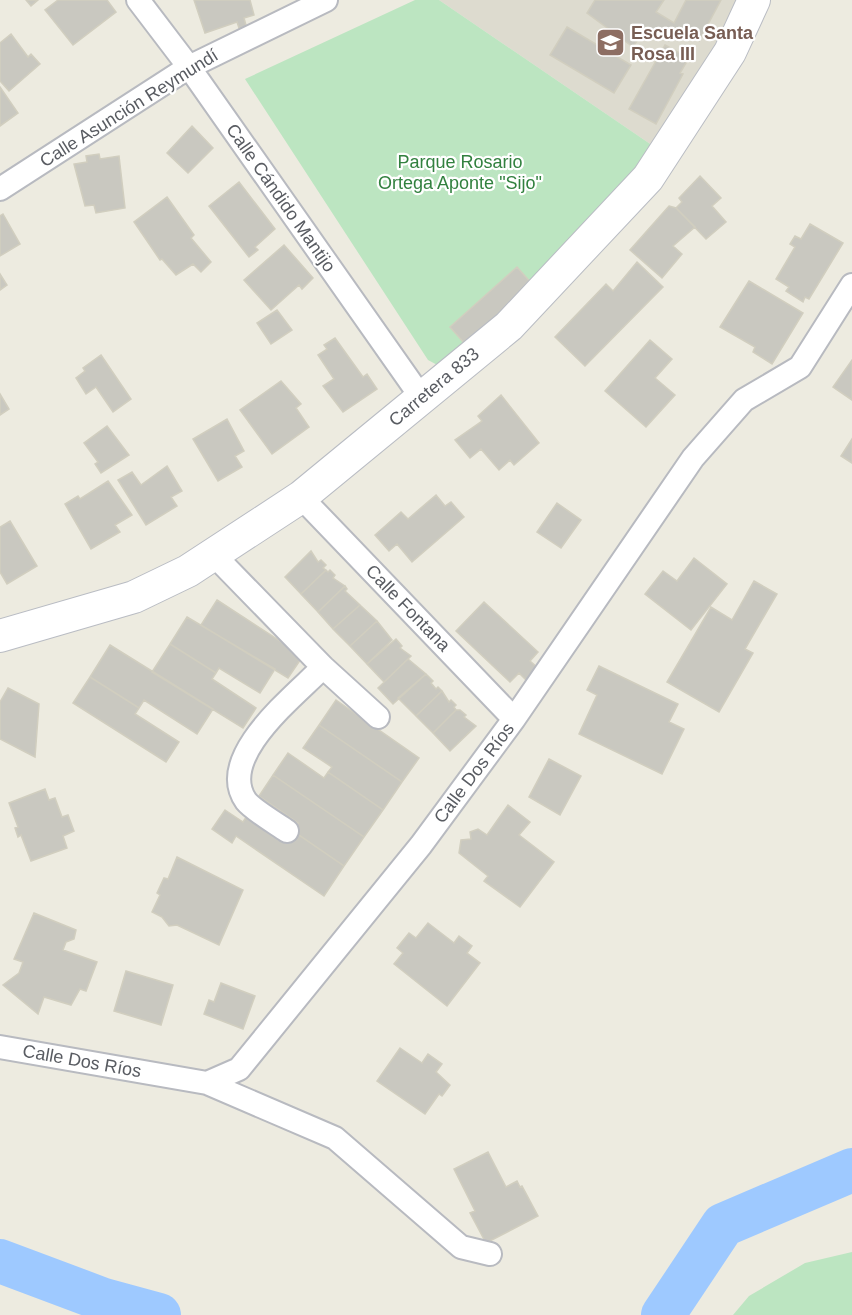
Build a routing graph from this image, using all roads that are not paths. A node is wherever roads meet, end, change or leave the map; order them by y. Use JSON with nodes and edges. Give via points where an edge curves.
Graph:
{"nodes":[{"id":1,"x":138,"y":0,"type":"edge"},
{"id":2,"x":326,"y":0,"type":"edge"},
{"id":3,"x":754,"y":0,"type":"edge"},
{"id":4,"x":189,"y":67,"type":"junction"},
{"id":5,"x":0,"y":189,"type":"edge"},
{"id":6,"x":852,"y":285,"type":"edge"},
{"id":7,"x":421,"y":397,"type":"junction"},
{"id":8,"x":301,"y":497,"type":"junction"},
{"id":9,"x":214,"y":555,"type":"junction"},
{"id":10,"x":0,"y":636,"type":"edge"},
{"id":11,"x":323,"y":667,"type":"junction"},
{"id":12,"x":378,"y":717,"type":"dead end"},
{"id":13,"x":514,"y":719,"type":"junction"},
{"id":14,"x":287,"y":831,"type":"dead end"},
{"id":15,"x":0,"y":1047,"type":"edge"},
{"id":16,"x":207,"y":1083,"type":"junction"},
{"id":17,"x":490,"y":1254,"type":"dead end"}],
"edges":[{"from":1,"to":4,"type":"street","name":"Calle Cándido Mantijo"},
{"from":2,"to":4,"type":"street","name":"Calle Asunción Reymundí"},
{"from":3,"to":7,"type":"street","name":"Carretera 833","via":[[730,52],[648,178],[508,326]]},
{"from":4,"to":5,"type":"street","name":"Calle Asunción Reymundí"},
{"from":4,"to":7,"type":"street","name":"Calle Cándido Mantijo"},
{"from":6,"to":13,"type":"street","name":"Calle Dos Ríos","via":[[800,367],[744,400],[693,458]]},
{"from":7,"to":8,"type":"street","name":"Carretera 833"},
{"from":8,"to":9,"type":"street","name":"Carretera 833"},
{"from":8,"to":13,"type":"street","name":"Calle Fontana"},
{"from":9,"to":10,"type":"street","name":"Carretera 833","via":[[164,585],[134,597]]},
{"from":9,"to":11,"type":"street"},
{"from":11,"to":12,"type":"street"},
{"from":11,"to":14,"type":"street","via":[[251,741],[241,766],[246,801]]},
{"from":13,"to":16,"type":"street","name":"Calle Dos Ríos","via":[[421,845],[239,1070]]},
{"from":15,"to":16,"type":"street","name":"Calle Dos Ríos"},
{"from":16,"to":17,"type":"street","via":[[334,1138],[461,1247]]}]}
